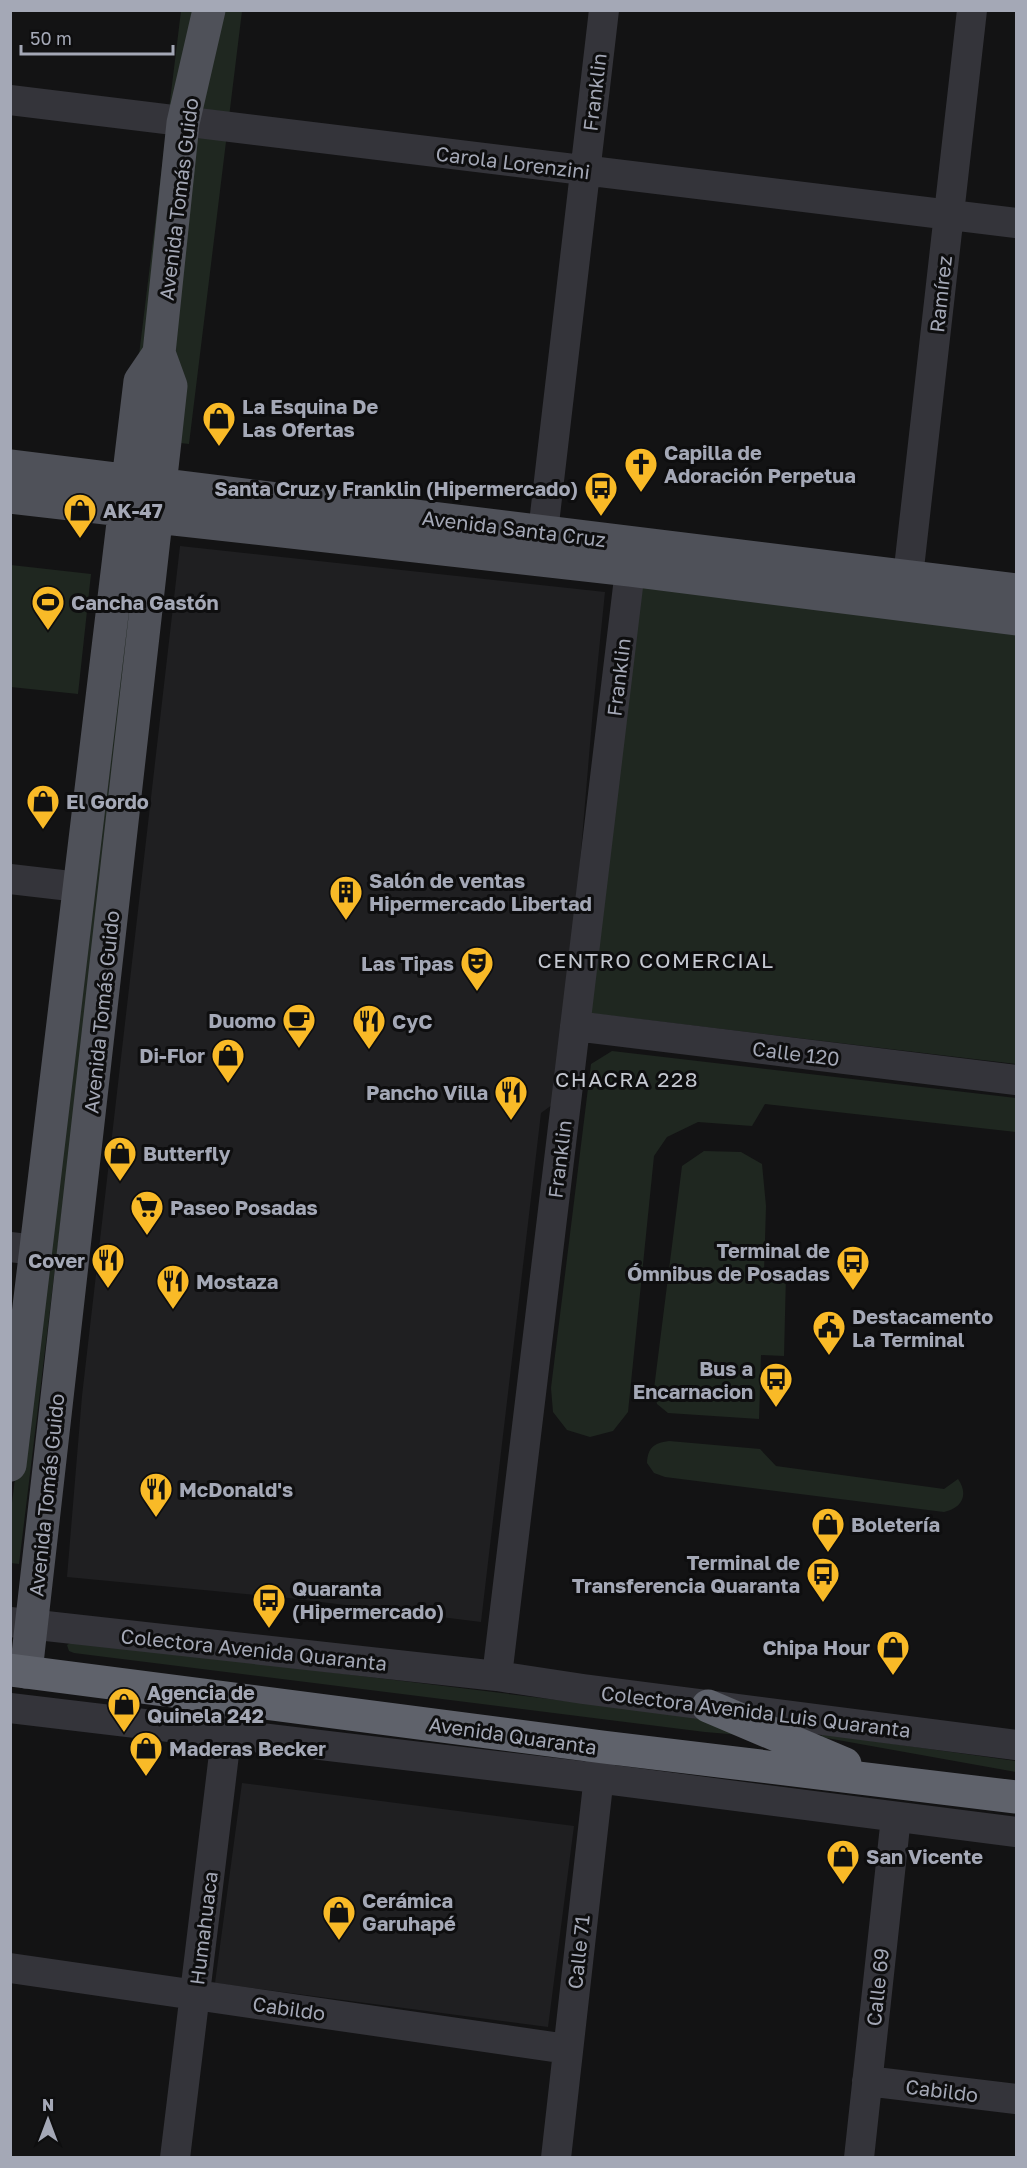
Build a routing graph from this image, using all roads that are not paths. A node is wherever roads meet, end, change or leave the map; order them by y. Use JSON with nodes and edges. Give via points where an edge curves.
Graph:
{"nodes":[{"id":1,"x":209,"y":10,"type":"edge"},
{"id":2,"x":604,"y":10,"type":"edge"},
{"id":3,"x":972,"y":10,"type":"edge"},
{"id":4,"x":10,"y":100,"type":"edge"},
{"id":5,"x":183,"y":123,"type":"junction"},
{"id":6,"x":585,"y":171,"type":"junction"},
{"id":7,"x":949,"y":215,"type":"junction"},
{"id":8,"x":1017,"y":223,"type":"edge"},
{"id":9,"x":159,"y":353,"type":"junction"},
{"id":10,"x":10,"y":466,"type":"edge"},
{"id":11,"x":161,"y":484,"type":"junction"},
{"id":12,"x":125,"y":495,"type":"junction"},
{"id":13,"x":10,"y":497,"type":"edge"},
{"id":14,"x":156,"y":516,"type":"junction"},
{"id":15,"x":543,"y":532,"type":"junction"},
{"id":16,"x":630,"y":570,"type":"junction"},
{"id":17,"x":908,"y":577,"type":"junction"},
{"id":18,"x":1017,"y":590,"type":"edge"},
{"id":19,"x":1017,"y":619,"type":"edge"},
{"id":20,"x":10,"y":879,"type":"edge"},
{"id":21,"x":79,"y":888,"type":"junction"},
{"id":22,"x":575,"y":1026,"type":"junction"},
{"id":23,"x":1017,"y":1080,"type":"edge"},
{"id":24,"x":23,"y":1249,"type":"edge"},
{"id":25,"x":10,"y":1465,"type":"edge"},
{"id":26,"x":21,"y":1623,"type":"edge"},
{"id":27,"x":18,"y":1671,"type":"edge"},
{"id":28,"x":496,"y":1676,"type":"junction"},
{"id":29,"x":230,"y":1698,"type":"junction"},
{"id":30,"x":708,"y":1706,"type":"junction"},
{"id":31,"x":10,"y":1708,"type":"edge"},
{"id":32,"x":226,"y":1732,"type":"junction"},
{"id":33,"x":1017,"y":1745,"type":"edge"},
{"id":34,"x":600,"y":1762,"type":"junction"},
{"id":35,"x":880,"y":1779,"type":"junction"},
{"id":36,"x":1017,"y":1797,"type":"edge"},
{"id":37,"x":896,"y":1817,"type":"junction"},
{"id":38,"x":1017,"y":1832,"type":"edge"},
{"id":39,"x":10,"y":1968,"type":"edge"},
{"id":40,"x":195,"y":1995,"type":"junction"},
{"id":41,"x":567,"y":2049,"type":"junction"},
{"id":42,"x":867,"y":2080,"type":"junction"},
{"id":43,"x":1017,"y":2098,"type":"edge"},
{"id":44,"x":175,"y":2157,"type":"edge"},
{"id":45,"x":556,"y":2157,"type":"edge"},
{"id":46,"x":859,"y":2157,"type":"edge"}],
"edges":[{"from":1,"to":5,"type":"main road","name":"Avenida Tomás Guido"},
{"from":2,"to":6,"type":"street","name":"Franklin"},
{"from":3,"to":7,"type":"street","name":"Ramírez"},
{"from":4,"to":5,"type":"street","name":"Carola Lorenzini"},
{"from":5,"to":6,"type":"street","name":"Carola Lorenzini"},
{"from":5,"to":9,"type":"main road","name":"Avenida Tomás Guido"},
{"from":6,"to":7,"type":"street","name":"Carola Lorenzini"},
{"from":6,"to":15,"type":"street","name":"Franklin"},
{"from":7,"to":8,"type":"street","name":"Carola Lorenzini"},
{"from":7,"to":17,"type":"street","name":"Ramírez"},
{"from":9,"to":11,"type":"main road","name":"Avenida Tomás Guido","via":[[171,386]]},
{"from":9,"to":12,"type":"main road","name":"Avenida Tomás Guido","via":[[140,381]]},
{"from":10,"to":12,"type":"main road","name":"Avenida Santa Cruz"},
{"from":11,"to":12,"type":"main road","name":"Avenida Santa Cruz"},
{"from":11,"to":14,"type":"main road","name":"Avenida Tomás Guido"},
{"from":11,"to":15,"type":"main road","name":"Avenida Santa Cruz"},
{"from":12,"to":13,"type":"main road","name":"Avenida Santa Cruz"},
{"from":12,"to":14,"type":"main road","name":"Avenida Santa Cruz"},
{"from":12,"to":21,"type":"main road","name":"Avenida Tomás Guido"},
{"from":14,"to":16,"type":"main road","name":"Avenida Santa Cruz"},
{"from":14,"to":26,"type":"main road","name":"Avenida Tomás Guido"},
{"from":15,"to":17,"type":"main road","name":"Avenida Santa Cruz"},
{"from":16,"to":19,"type":"main road","name":"Avenida Santa Cruz"},
{"from":16,"to":22,"type":"street","name":"Franklin"},
{"from":17,"to":18,"type":"main road","name":"Avenida Santa Cruz"},
{"from":20,"to":21,"type":"street"},
{"from":21,"to":24,"type":"main road","name":"Avenida Tomás Guido"},
{"from":22,"to":23,"type":"street","name":"Calle 120"},
{"from":22,"to":28,"type":"street","name":"Franklin"},
{"from":24,"to":25,"type":"main road","name":"Avenida Tomás Guido"},
{"from":26,"to":27,"type":"main road","name":"Avenida Tomás Guido"},
{"from":26,"to":28,"type":"street","name":"Colectora Avenida Quaranta"},
{"from":27,"to":29,"type":"highway","name":"Avenida Quaranta"},
{"from":28,"to":30,"type":"street","name":"Colectora Avenida Luis Quaranta"},
{"from":29,"to":32,"type":"street","name":"Humahuaca"},
{"from":29,"to":34,"type":"highway","name":"Avenida Quaranta"},
{"from":30,"to":33,"type":"street","name":"Colectora Avenida Luis Quaranta"},
{"from":30,"to":35,"type":"highway"},
{"from":31,"to":32,"type":"street"},
{"from":32,"to":34,"type":"street"},
{"from":32,"to":40,"type":"street","name":"Humahuaca"},
{"from":34,"to":35,"type":"highway","name":"Avenida Quaranta"},
{"from":34,"to":37,"type":"street"},
{"from":34,"to":41,"type":"street","name":"Calle 71"},
{"from":35,"to":36,"type":"highway","name":"Avenida Quaranta"},
{"from":37,"to":38,"type":"street"},
{"from":37,"to":42,"type":"street","name":"Calle 69"},
{"from":39,"to":40,"type":"street","name":"Cabildo"},
{"from":40,"to":41,"type":"street","name":"Cabildo"},
{"from":40,"to":44,"type":"street","name":"Humahuaca"},
{"from":41,"to":45,"type":"street","name":"Calle 71"},
{"from":42,"to":43,"type":"street","name":"Cabildo"},
{"from":42,"to":46,"type":"street","name":"Calle 69"}]}
